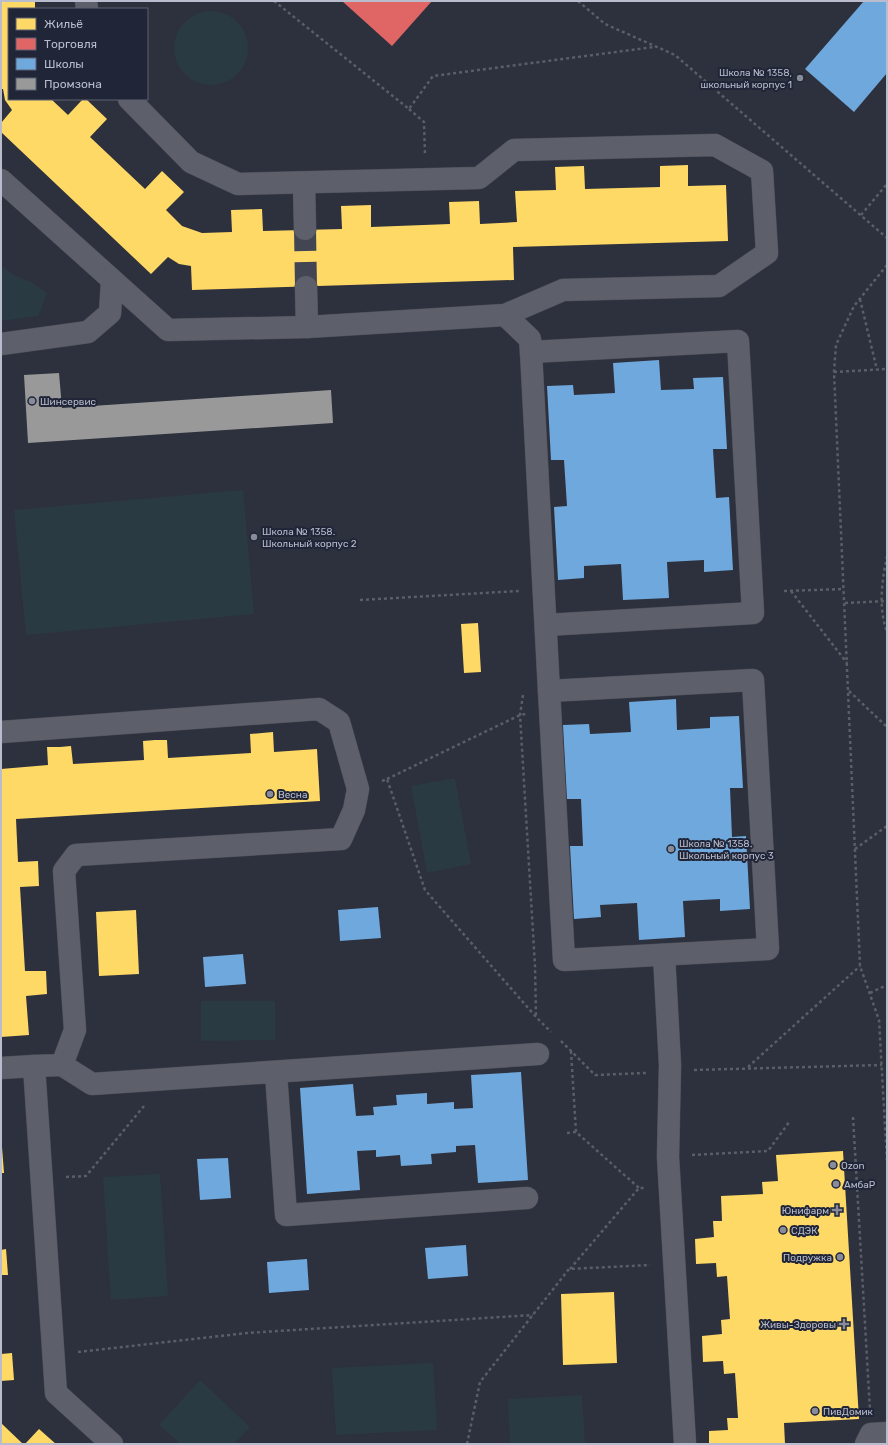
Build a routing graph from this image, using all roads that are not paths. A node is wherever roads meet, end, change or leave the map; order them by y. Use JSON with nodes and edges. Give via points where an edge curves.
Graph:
{"nodes":[{"id":1,"x":130,"y":100,"type":"edge"},
{"id":2,"x":1,"y":180,"type":"edge"},
{"id":3,"x":304,"y":183,"type":"junction"},
{"id":4,"x":305,"y":229,"type":"tunnel mouth"},
{"id":5,"x":112,"y":281,"type":"junction"},
{"id":6,"x":306,"y":286,"type":"tunnel mouth"},
{"id":7,"x":505,"y":315,"type":"junction"},
{"id":8,"x":307,"y":327,"type":"junction"},
{"id":9,"x":1,"y":344,"type":"edge"},
{"id":10,"x":531,"y":352,"type":"junction"},
{"id":11,"x":546,"y":625,"type":"junction"},
{"id":12,"x":549,"y":691,"type":"junction"},
{"id":13,"x":1,"y":732,"type":"edge"},
{"id":14,"x":664,"y":955,"type":"junction"},
{"id":15,"x":538,"y":1054,"type":"dead end"},
{"id":16,"x":62,"y":1064,"type":"junction"},
{"id":17,"x":34,"y":1066,"type":"junction"},
{"id":18,"x":1,"y":1068,"type":"edge"},
{"id":19,"x":276,"y":1073,"type":"junction"},
{"id":20,"x":527,"y":1198,"type":"dead end"},
{"id":21,"x":112,"y":1444,"type":"edge"},
{"id":22,"x":685,"y":1444,"type":"edge"}],
"edges":[{"from":1,"to":3,"type":"lane","via":[[191,162],[238,184]]},
{"from":2,"to":5,"type":"lane"},
{"from":3,"to":4,"type":"lane"},
{"from":3,"to":7,"type":"lane","via":[[479,178],[514,150],[715,145],[762,171],[766,253],[719,286],[563,290]]},
{"from":5,"to":8,"type":"lane","via":[[168,330]]},
{"from":5,"to":9,"type":"lane","via":[[110,313],[88,332]]},
{"from":6,"to":8,"type":"lane"},
{"from":7,"to":8,"type":"lane"},
{"from":7,"to":10,"type":"lane","via":[[530,339]]},
{"from":10,"to":11,"type":"lane"},
{"from":10,"to":11,"type":"lane","via":[[738,340],[739,348],[753,614]]},
{"from":11,"to":12,"type":"lane"},
{"from":12,"to":14,"type":"lane","via":[[564,960]]},
{"from":12,"to":14,"type":"lane","via":[[753,680],[768,949]]},
{"from":13,"to":16,"type":"lane","via":[[319,709],[339,722],[358,789],[354,810],[341,839],[76,855],[64,871],[75,1030]]},
{"from":14,"to":22,"type":"lane","via":[[670,1071],[668,1157]]},
{"from":15,"to":19,"type":"lane"},
{"from":16,"to":17,"type":"lane"},
{"from":16,"to":19,"type":"lane","via":[[92,1084]]},
{"from":17,"to":18,"type":"lane"},
{"from":17,"to":21,"type":"lane","via":[[56,1393]]},
{"from":19,"to":20,"type":"lane","via":[[286,1215]]}]}
